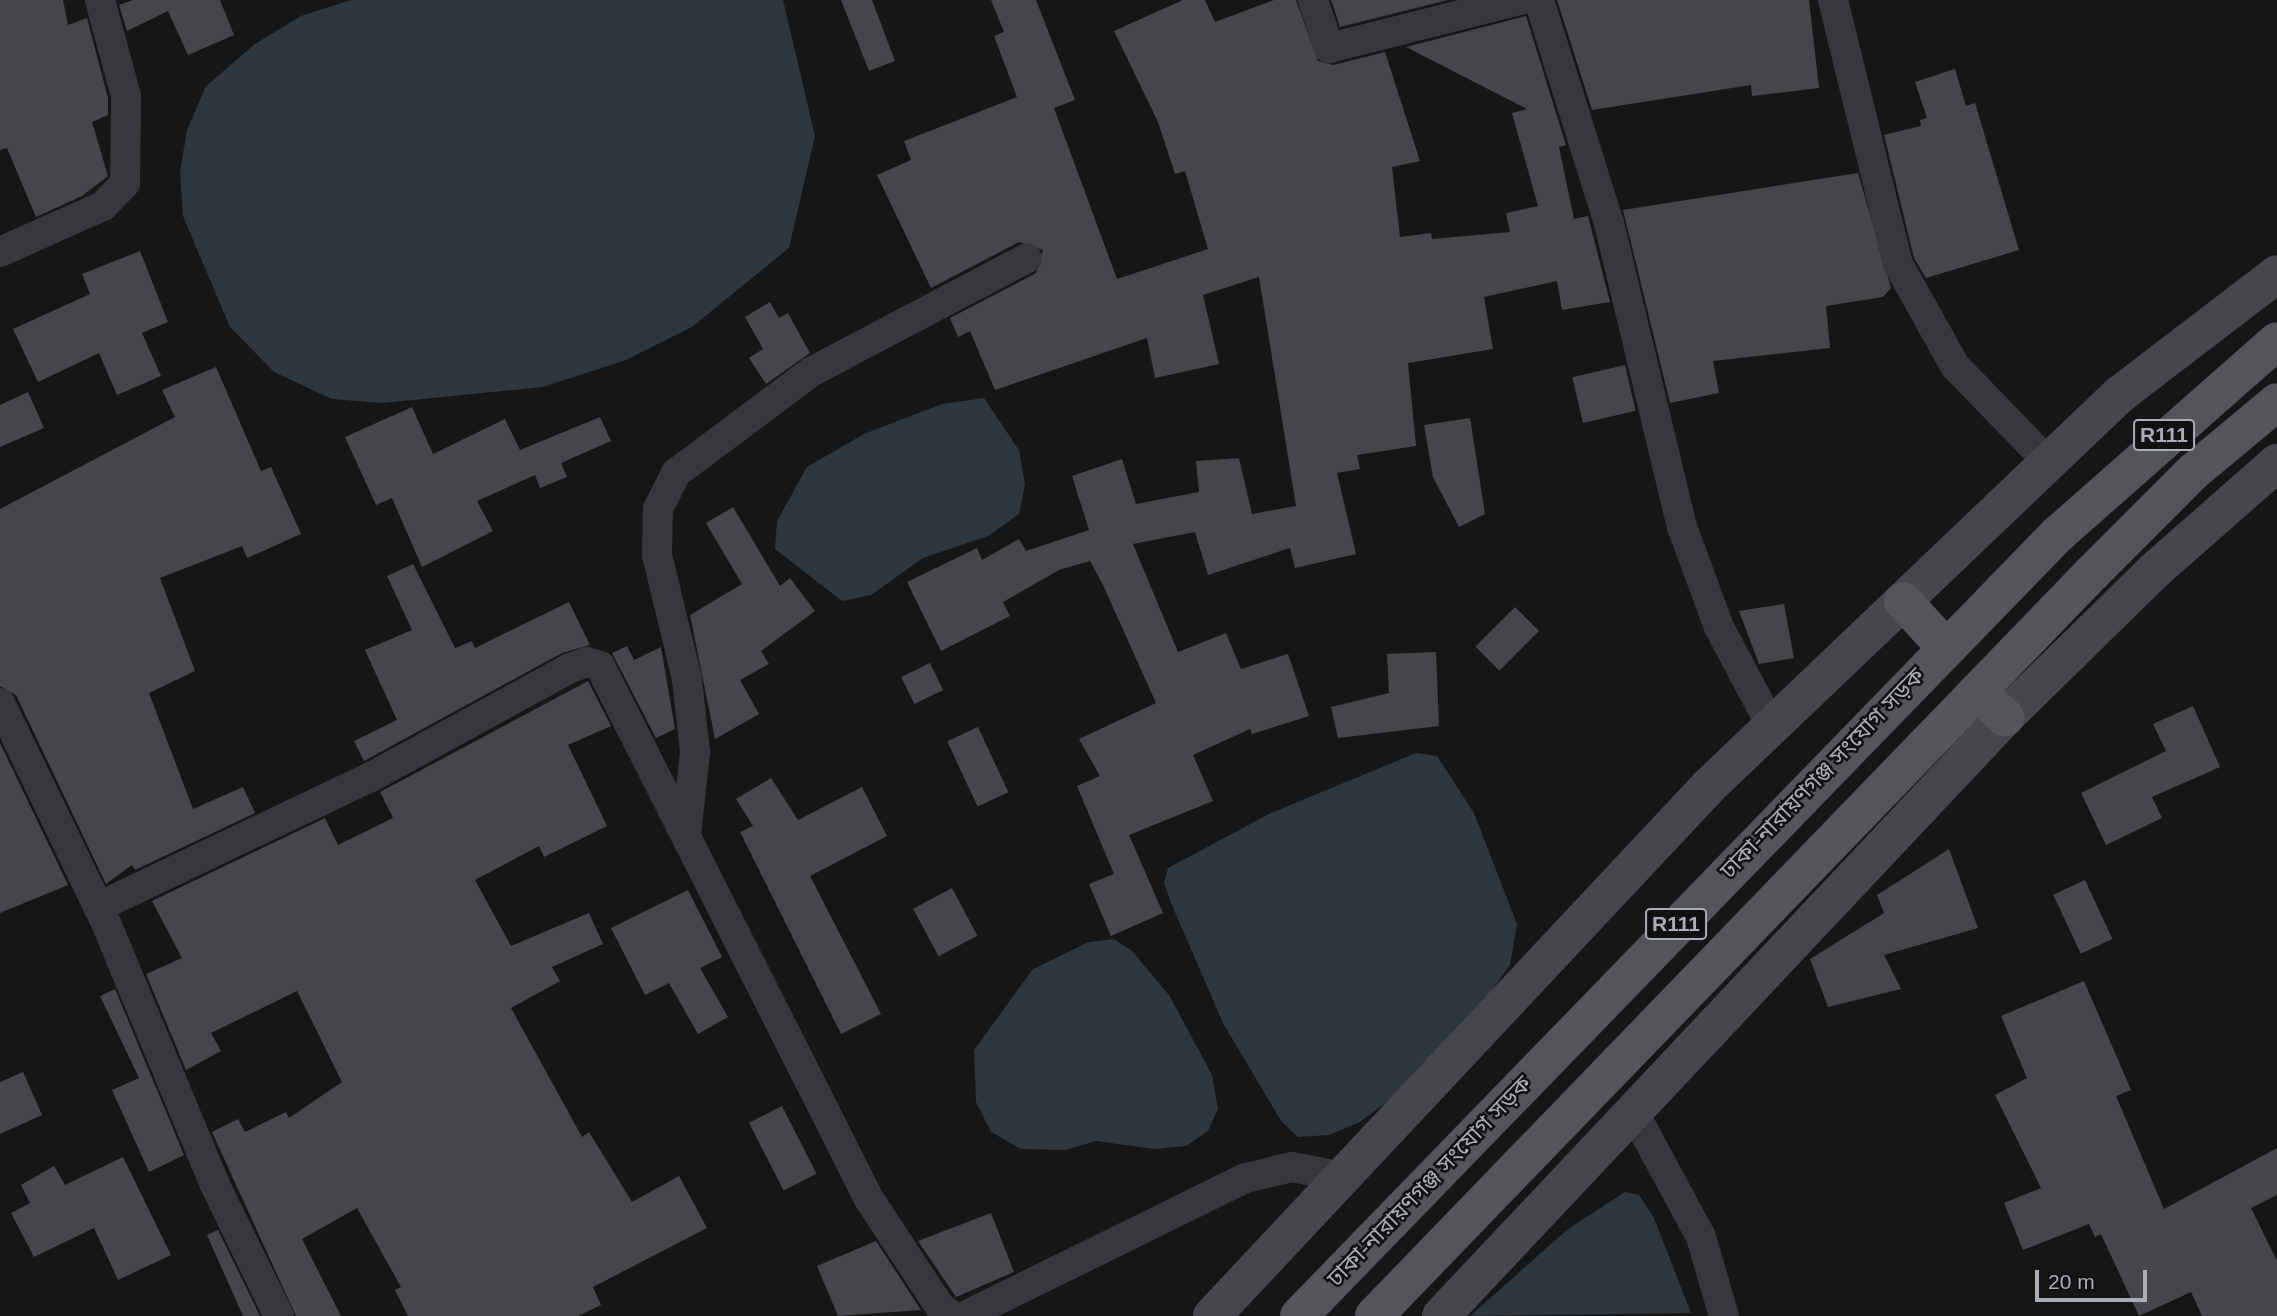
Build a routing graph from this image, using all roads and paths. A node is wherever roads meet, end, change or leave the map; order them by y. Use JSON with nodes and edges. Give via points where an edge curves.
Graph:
{"nodes":[{"id":1,"x":100,"y":0,"type":"edge"},
{"id":2,"x":1313,"y":0,"type":"edge"},
{"id":3,"x":1520,"y":0,"type":"edge"},
{"id":4,"x":1539,"y":0,"type":"edge"},
{"id":5,"x":1833,"y":0,"type":"edge"},
{"id":6,"x":0,"y":251,"type":"edge"},
{"id":7,"x":1027,"y":258,"type":"dead end"},
{"id":8,"x":2277,"y":274,"type":"edge"},
{"id":9,"x":2277,"y":341,"type":"edge"},
{"id":10,"x":2277,"y":402,"type":"edge"},
{"id":11,"x":2048,"y":462,"type":"junction"},
{"id":12,"x":2277,"y":463,"type":"edge"},
{"id":13,"x":1903,"y":601,"type":"junction"},
{"id":14,"x":1945,"y":647,"type":"junction"},
{"id":15,"x":1977,"y":692,"type":"junction"},
{"id":16,"x":0,"y":703,"type":"edge"},
{"id":17,"x":2005,"y":717,"type":"junction"},
{"id":18,"x":1772,"y":727,"type":"junction"},
{"id":19,"x":686,"y":835,"type":"junction"},
{"id":20,"x":98,"y":907,"type":"junction"},
{"id":21,"x":1634,"y":1113,"type":"junction"},
{"id":22,"x":1343,"y":1177,"type":"junction"},
{"id":23,"x":279,"y":1316,"type":"edge"},
{"id":24,"x":953,"y":1316,"type":"edge"},
{"id":25,"x":965,"y":1316,"type":"edge"},
{"id":26,"x":1212,"y":1316,"type":"edge"},
{"id":27,"x":1299,"y":1316,"type":"edge"},
{"id":28,"x":1374,"y":1316,"type":"edge"},
{"id":29,"x":1441,"y":1316,"type":"edge"},
{"id":30,"x":1724,"y":1316,"type":"edge"}],
"edges":[{"from":1,"to":6,"type":"street","via":[[126,96],[125,183],[103,206]]},
{"from":2,"to":3,"type":"street","via":[[1329,48]]},
{"from":4,"to":18,"type":"street","via":[[1609,223],[1682,527],[1719,627]]},
{"from":5,"to":11,"type":"street","via":[[1898,264],[1955,366]]},
{"from":7,"to":19,"type":"street","via":[[811,372],[676,473],[658,509],[657,555],[687,679],[695,752]]},
{"from":8,"to":11,"type":"street","via":[[2119,395]]},
{"from":9,"to":14,"type":"main road","name":"ঢাকা-নারায়ণগঞ্জ সংযোগ সড়ক","number":"R111","via":[[2057,535]]},
{"from":10,"to":15,"type":"main road","number":"R111","via":[[2193,472]]},
{"from":11,"to":13,"type":"street"},
{"from":12,"to":17,"type":"street","via":[[2154,571]]},
{"from":13,"to":14,"type":"main road"},
{"from":13,"to":18,"type":"street"},
{"from":14,"to":27,"type":"main road","name":"ঢাকা-নারায়ণগঞ্জ সংযোগ সড়ক","number":"R111"},
{"from":15,"to":17,"type":"main road"},
{"from":15,"to":28,"type":"main road","number":"R111"},
{"from":16,"to":20,"type":"street"},
{"from":17,"to":21,"type":"street"},
{"from":18,"to":22,"type":"street"},
{"from":19,"to":20,"type":"street","via":[[600,666],[587,662],[371,777]]},
{"from":19,"to":24,"type":"street","via":[[869,1199],[940,1307]]},
{"from":20,"to":23,"type":"street","via":[[214,1183]]},
{"from":21,"to":29,"type":"street"},
{"from":21,"to":30,"type":"street","via":[[1701,1237]]},
{"from":22,"to":25,"type":"street","via":[[1292,1167],[1246,1178]]},
{"from":22,"to":26,"type":"street"}]}
